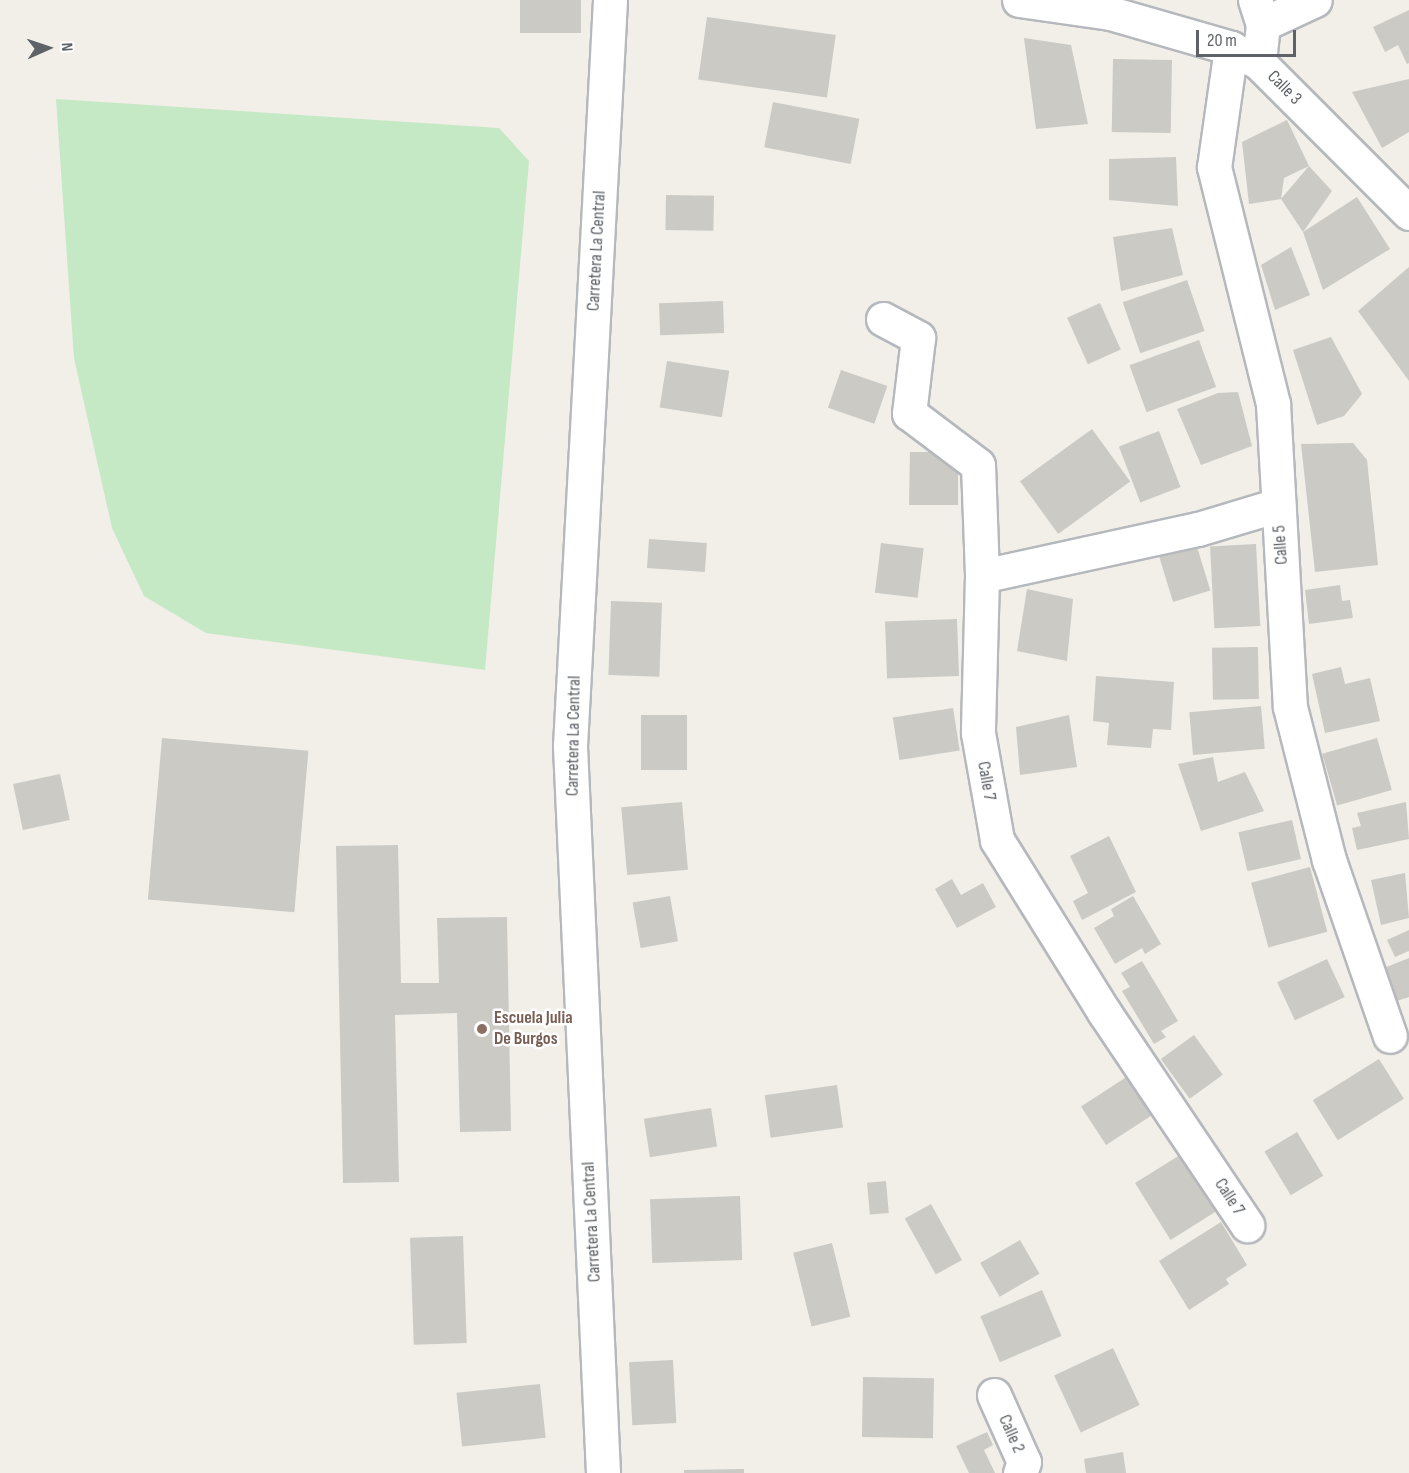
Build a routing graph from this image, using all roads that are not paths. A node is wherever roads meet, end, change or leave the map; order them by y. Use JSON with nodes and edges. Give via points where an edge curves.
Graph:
{"nodes":[{"id":1,"x":610,"y":0,"type":"edge"},
{"id":2,"x":1019,"y":0,"type":"edge"},
{"id":3,"x":1315,"y":0,"type":"edge"},
{"id":4,"x":1259,"y":12,"type":"edge"},
{"id":5,"x":1245,"y":55,"type":"junction"},
{"id":6,"x":1409,"y":213,"type":"edge"},
{"id":7,"x":883,"y":319,"type":"dead end"},
{"id":8,"x":1278,"y":505,"type":"junction"},
{"id":9,"x":982,"y":576,"type":"junction"},
{"id":10,"x":1390,"y":1035,"type":"dead end"},
{"id":11,"x":1247,"y":1225,"type":"dead end"},
{"id":12,"x":994,"y":1395,"type":"dead end"},
{"id":13,"x":603,"y":1473,"type":"edge"},
{"id":14,"x":1020,"y":1473,"type":"edge"}],
"edges":[{"from":1,"to":13,"type":"street","name":"Carretera La Central","via":[[570,746]]},
{"from":2,"to":5,"type":"street","name":"Calle 3","via":[[1110,13]]},
{"from":3,"to":4,"type":"street"},
{"from":4,"to":5,"type":"street","name":"Calle 5"},
{"from":5,"to":6,"type":"street","name":"Calle 3"},
{"from":5,"to":8,"type":"street","name":"Calle 5","via":[[1214,167],[1273,404]]},
{"from":7,"to":9,"type":"street","name":"Calle 7","via":[[918,338],[909,413],[978,465]]},
{"from":8,"to":9,"type":"street","via":[[1198,529]]},
{"from":8,"to":10,"type":"street","name":"Calle 5","via":[[1290,707],[1299,755],[1356,946]]},
{"from":9,"to":11,"type":"street","name":"Calle 7","via":[[978,733],[997,840],[1104,1012]]},
{"from":12,"to":14,"type":"street","name":"Calle 2","via":[[1024,1462]]}]}
